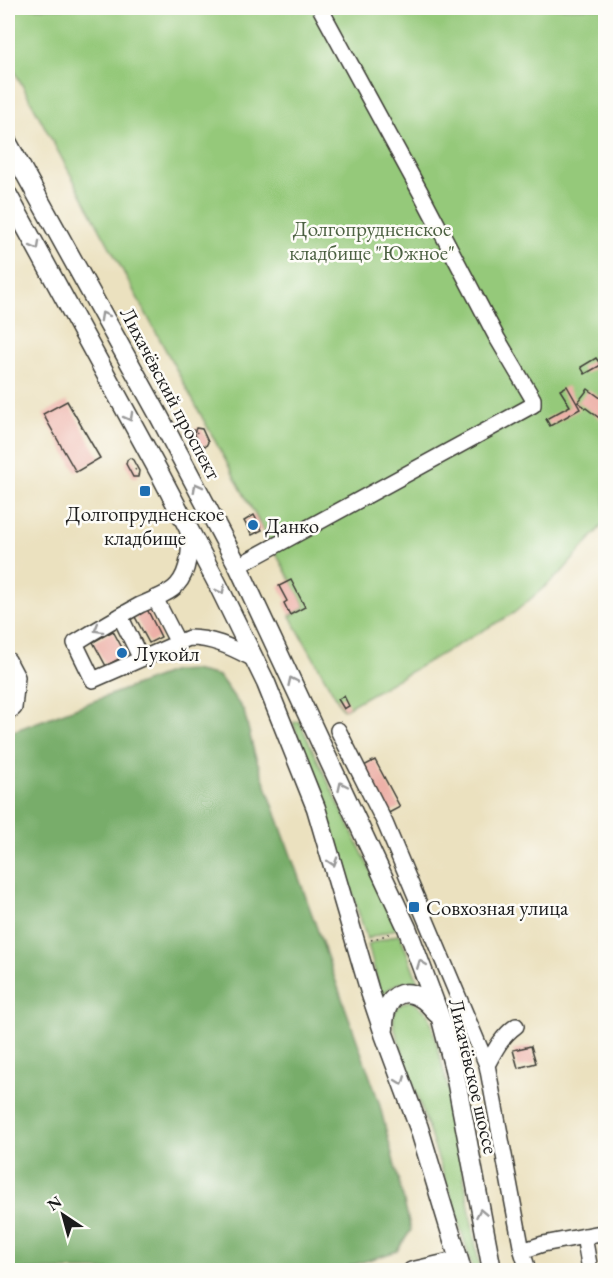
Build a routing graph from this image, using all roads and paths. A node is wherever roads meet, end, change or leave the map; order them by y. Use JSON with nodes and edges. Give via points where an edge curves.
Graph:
{"nodes":[{"id":1,"x":320,"y":8,"type":"edge"},
{"id":2,"x":8,"y":143,"type":"edge"},
{"id":3,"x":8,"y":195,"type":"edge"},
{"id":4,"x":187,"y":433,"type":"dead end"},
{"id":5,"x":198,"y":435,"type":"dead end"},
{"id":6,"x":135,"y":469,"type":"dead end"},
{"id":7,"x":145,"y":473,"type":"dead end"},
{"id":8,"x":188,"y":528,"type":"junction"},
{"id":9,"x":238,"y":567,"type":"junction"},
{"id":10,"x":154,"y":598,"type":"junction"},
{"id":11,"x":120,"y":616,"type":"junction"},
{"id":12,"x":178,"y":643,"type":"junction"},
{"id":13,"x":141,"y":659,"type":"junction"},
{"id":14,"x":254,"y":659,"type":"junction"},
{"id":15,"x":8,"y":660,"type":"edge"},
{"id":16,"x":8,"y":712,"type":"edge"},
{"id":17,"x":338,"y":730,"type":"dead end"},
{"id":18,"x":317,"y":734,"type":"joint"},
{"id":19,"x":399,"y":931,"type":"dead end"},
{"id":20,"x":368,"y":941,"type":"dead end"},
{"id":21,"x":441,"y":1019,"type":"junction"},
{"id":22,"x":516,"y":1026,"type":"dead end"},
{"id":23,"x":384,"y":1034,"type":"junction"},
{"id":24,"x":487,"y":1065,"type":"junction"},
{"id":25,"x":606,"y":1232,"type":"edge"},
{"id":26,"x":584,"y":1236,"type":"junction"},
{"id":27,"x":522,"y":1251,"type":"junction"},
{"id":28,"x":461,"y":1265,"type":"edge"},
{"id":29,"x":420,"y":1270,"type":"edge"},
{"id":30,"x":492,"y":1270,"type":"edge"},
{"id":31,"x":528,"y":1270,"type":"edge"},
{"id":32,"x":590,"y":1270,"type":"edge"}],
"edges":[{"from":1,"to":9,"type":"street","via":[[533,405]]},
{"from":9,"to":2,"type":"main road","name":"Лихачёвский проспект","one_way":true},
{"from":3,"to":8,"type":"main road","one_way":true},
{"from":4,"to":5,"type":"path","via":[[195,429]]},
{"from":6,"to":7,"type":"path","via":[[139,476]]},
{"from":8,"to":10,"type":"street","via":[[190,546],[177,586]]},
{"from":8,"to":14,"type":"main road","one_way":true},
{"from":18,"to":9,"type":"main road","name":"Лихачёвский проспект","one_way":true},
{"from":10,"to":11,"type":"street"},
{"from":10,"to":12,"type":"street"},
{"from":11,"to":13,"type":"street"},
{"from":11,"to":13,"type":"street","one_way":true,"via":[[75,643],[93,680]]},
{"from":12,"to":13,"type":"street"},
{"from":12,"to":14,"type":"street","via":[[206,638]]},
{"from":14,"to":23,"type":"main road","one_way":true,"via":[[316,808]]},
{"from":15,"to":16,"type":"street","via":[[17,677],[14,708]]},
{"from":17,"to":24,"type":"street","via":[[385,823]]},
{"from":21,"to":18,"type":"main road","name":"Лихачёвское шоссе","one_way":true,"via":[[407,928]]},
{"from":19,"to":20,"type":"path"},
{"from":21,"to":23,"type":"main road","via":[[425,999],[403,993],[386,1008]]},
{"from":30,"to":21,"type":"main road","name":"Лихачёвское шоссе","one_way":true,"via":[[463,1109]]},
{"from":22,"to":24,"type":"street","via":[[501,1041]]},
{"from":23,"to":28,"type":"main road","one_way":true,"via":[[419,1128]]},
{"from":24,"to":27,"type":"street"},
{"from":25,"to":26,"type":"street"},
{"from":26,"to":27,"type":"street"},
{"from":26,"to":32,"type":"street"},
{"from":27,"to":31,"type":"street"},
{"from":28,"to":29,"type":"street"}]}
